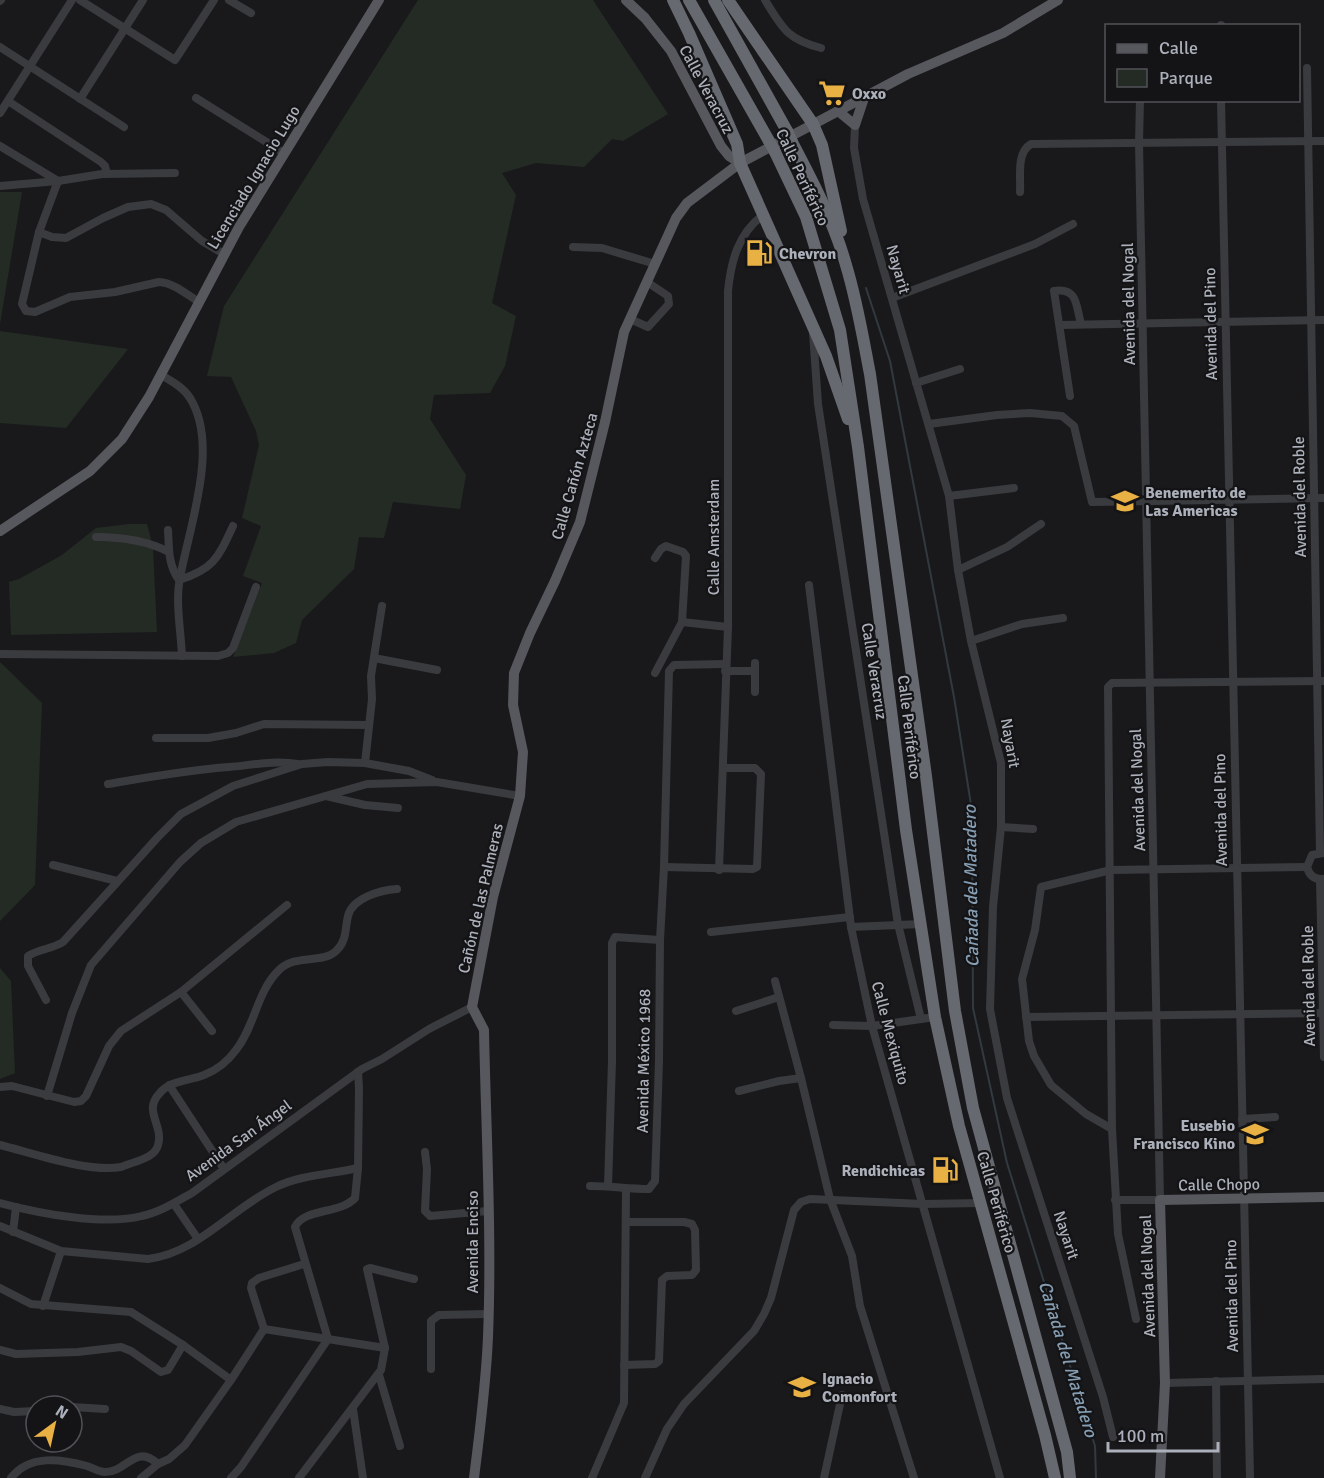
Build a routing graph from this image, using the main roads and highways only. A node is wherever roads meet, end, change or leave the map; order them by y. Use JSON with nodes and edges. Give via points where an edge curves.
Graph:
{"nodes":[{"id":1,"x":379,"y":0,"type":"edge"},
{"id":2,"x":626,"y":0,"type":"edge"},
{"id":3,"x":673,"y":0,"type":"edge"},
{"id":4,"x":689,"y":0,"type":"edge"},
{"id":5,"x":714,"y":0,"type":"edge"},
{"id":6,"x":728,"y":0,"type":"edge"},
{"id":7,"x":1058,"y":0,"type":"edge"},
{"id":8,"x":864,"y":98,"type":"junction"},
{"id":9,"x":838,"y":111,"type":"junction"},
{"id":10,"x":813,"y":124,"type":"junction"},
{"id":11,"x":740,"y":163,"type":"junction"},
{"id":12,"x":846,"y":265,"type":"junction"},
{"id":13,"x":858,"y":447,"type":"junction"},
{"id":14,"x":0,"y":531,"type":"edge"},
{"id":15,"x":520,"y":796,"type":"joint"},
{"id":16,"x":472,"y":1007,"type":"joint"},
{"id":17,"x":1324,"y":1197,"type":"edge"},
{"id":18,"x":1160,"y":1200,"type":"joint"},
{"id":19,"x":1037,"y":1411,"type":"junction"},
{"id":20,"x":1067,"y":1452,"type":"junction"},
{"id":21,"x":474,"y":1478,"type":"edge"},
{"id":22,"x":1049,"y":1478,"type":"edge"},
{"id":23,"x":1055,"y":1478,"type":"edge"},
{"id":24,"x":1070,"y":1478,"type":"edge"},
{"id":25,"x":1076,"y":1478,"type":"edge"},
{"id":26,"x":1160,"y":1478,"type":"edge"}],
"edges":[{"from":1,"to":14,"type":"main road","name":"Licenciado Ignacio Lugo","via":[[224,254],[135,421],[90,471]]},
{"from":2,"to":11,"type":"main road","name":"Calle Veracruz","via":[[671,51],[721,146]]},
{"from":3,"to":11,"type":"highway","via":[[737,144]]},
{"from":4,"to":13,"type":"highway","name":"Calle Periférico","via":[[772,146],[806,216],[834,305]]},
{"from":5,"to":12,"type":"highway","name":"Calle Periférico","via":[[790,137],[827,212]]},
{"from":6,"to":10,"type":"highway"},
{"from":7,"to":8,"type":"main road","name":"Calle Cañón Azteca","via":[[1003,33],[908,74]]},
{"from":8,"to":9,"type":"main road","name":"Calle Cañón Azteca"},
{"from":8,"to":9,"type":"main road","via":[[855,125]]},
{"from":9,"to":10,"type":"main road","name":"Calle Cañón Azteca"},
{"from":10,"to":11,"type":"main road","name":"Calle Cañón Azteca"},
{"from":10,"to":12,"type":"highway","via":[[822,145]]},
{"from":11,"to":13,"type":"highway","via":[[830,366]]},
{"from":11,"to":15,"type":"main road","name":"Calle Cañón Azteca","via":[[687,203],[666,235],[624,332],[580,522],[514,673],[513,705],[523,752]]},
{"from":12,"to":20,"type":"highway","name":"Calle Periférico","via":[[870,374],[957,1022],[973,1108]]},
{"from":13,"to":19,"type":"highway","name":"Calle Periférico","via":[[906,830],[935,1017],[959,1126]]},
{"from":15,"to":16,"type":"main road","name":"Cañón de las Palmeras","via":[[493,897]]},
{"from":16,"to":21,"type":"main road","name":"Avenida Enciso","via":[[484,1030],[488,1211],[484,1397]]},
{"from":17,"to":18,"type":"main road","name":"Calle Chopo"},
{"from":18,"to":26,"type":"main road","name":"Avenida del Nogal","via":[[1165,1383]]},
{"from":19,"to":22,"type":"highway"},
{"from":19,"to":23,"type":"highway","name":"Calle Periférico"},
{"from":20,"to":24,"type":"highway","name":"Calle Periférico"},
{"from":20,"to":25,"type":"highway"}]}
